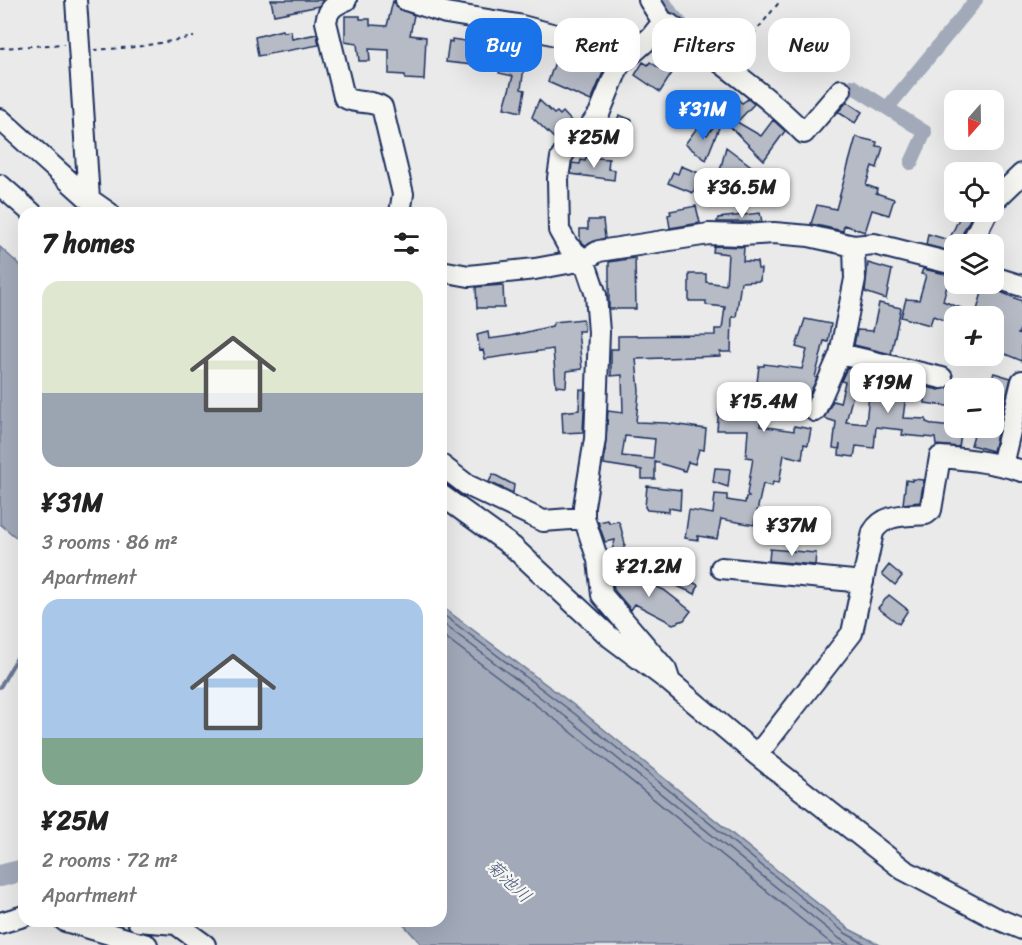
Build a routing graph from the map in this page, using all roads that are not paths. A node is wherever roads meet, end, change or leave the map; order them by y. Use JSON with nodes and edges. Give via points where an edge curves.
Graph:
{"nodes":[{"id":1,"x":76,"y":0,"type":"edge"},
{"id":2,"x":346,"y":0,"type":"edge"},
{"id":3,"x":406,"y":0,"type":"edge"},
{"id":4,"x":650,"y":0,"type":"edge"},
{"id":5,"x":661,"y":18,"type":"edge"},
{"id":6,"x":554,"y":35,"type":"edge"},
{"id":7,"x":652,"y":36,"type":"edge"},
{"id":8,"x":640,"y":47,"type":"edge"},
{"id":9,"x":616,"y":72,"type":"edge"},
{"id":10,"x":733,"y":72,"type":"edge"},
{"id":11,"x":841,"y":90,"type":"dead end"},
{"id":12,"x":0,"y":119,"type":"edge"},
{"id":13,"x":1022,"y":174,"type":"edge"},
{"id":14,"x":0,"y":185,"type":"edge"},
{"id":15,"x":1004,"y":191,"type":"edge"},
{"id":16,"x":89,"y":199,"type":"junction"},
{"id":17,"x":25,"y":207,"type":"edge"},
{"id":18,"x":100,"y":207,"type":"edge"},
{"id":19,"x":401,"y":207,"type":"edge"},
{"id":20,"x":854,"y":246,"type":"junction"},
{"id":21,"x":584,"y":260,"type":"junction"},
{"id":22,"x":944,"y":262,"type":"edge"},
{"id":23,"x":447,"y":272,"type":"edge"},
{"id":24,"x":1004,"y":280,"type":"edge"},
{"id":25,"x":1022,"y":286,"type":"edge"},
{"id":26,"x":840,"y":354,"type":"junction"},
{"id":27,"x":942,"y":378,"type":"dead end"},
{"id":28,"x":1022,"y":381,"type":"edge"},
{"id":29,"x":815,"y":411,"type":"dead end"},
{"id":30,"x":1002,"y":465,"type":"junction"},
{"id":31,"x":447,"y":470,"type":"edge"},
{"id":32,"x":1022,"y":471,"type":"edge"},
{"id":33,"x":447,"y":499,"type":"edge"},
{"id":34,"x":584,"y":518,"type":"junction"},
{"id":35,"x":721,"y":568,"type":"dead end"},
{"id":36,"x":863,"y":582,"type":"junction"},
{"id":37,"x":670,"y":682,"type":"junction"},
{"id":38,"x":757,"y":755,"type":"junction"},
{"id":39,"x":18,"y":918,"type":"edge"},
{"id":40,"x":0,"y":923,"type":"edge"},
{"id":41,"x":87,"y":927,"type":"edge"},
{"id":42,"x":180,"y":927,"type":"edge"},
{"id":43,"x":1022,"y":928,"type":"edge"},
{"id":44,"x":147,"y":945,"type":"edge"},
{"id":45,"x":205,"y":945,"type":"edge"}],
"edges":[{"from":1,"to":16,"type":"street"},
{"from":2,"to":19,"type":"street","via":[[334,4],[326,22],[344,97],[375,102],[382,107],[404,194]]},
{"from":3,"to":6,"type":"street","via":[[446,13]]},
{"from":4,"to":5,"type":"street"},
{"from":7,"to":8,"type":"street"},
{"from":9,"to":21,"type":"street","via":[[599,114],[561,158],[559,230],[568,246]]},
{"from":10,"to":11,"type":"street","via":[[783,111],[804,134]]},
{"from":12,"to":16,"type":"street"},
{"from":13,"to":15,"type":"street"},
{"from":14,"to":17,"type":"street"},
{"from":16,"to":18,"type":"street"},
{"from":20,"to":21,"type":"street","via":[[774,233],[709,234],[599,251]]},
{"from":20,"to":22,"type":"street","via":[[874,244]]},
{"from":20,"to":26,"type":"street","via":[[855,279]]},
{"from":21,"to":23,"type":"street","via":[[469,276]]},
{"from":21,"to":34,"type":"street","via":[[596,295],[599,332],[595,439]]},
{"from":24,"to":25,"type":"street"},
{"from":26,"to":27,"type":"street"},
{"from":26,"to":29,"type":"street"},
{"from":28,"to":30,"type":"street"},
{"from":30,"to":32,"type":"street"},
{"from":30,"to":36,"type":"street","via":[[940,457],[931,510],[884,519],[878,525],[873,532]]},
{"from":31,"to":34,"type":"street","via":[[467,485],[543,521]]},
{"from":33,"to":37,"type":"street","via":[[513,548],[610,637]]},
{"from":34,"to":37,"type":"street","via":[[598,560],[602,595],[666,670]]},
{"from":35,"to":36,"type":"street"},
{"from":36,"to":38,"type":"street","via":[[852,633]]},
{"from":37,"to":38,"type":"street"},
{"from":38,"to":43,"type":"street","via":[[904,870]]},
{"from":39,"to":40,"type":"street"},
{"from":41,"to":44,"type":"street"},
{"from":42,"to":45,"type":"street"}]}
